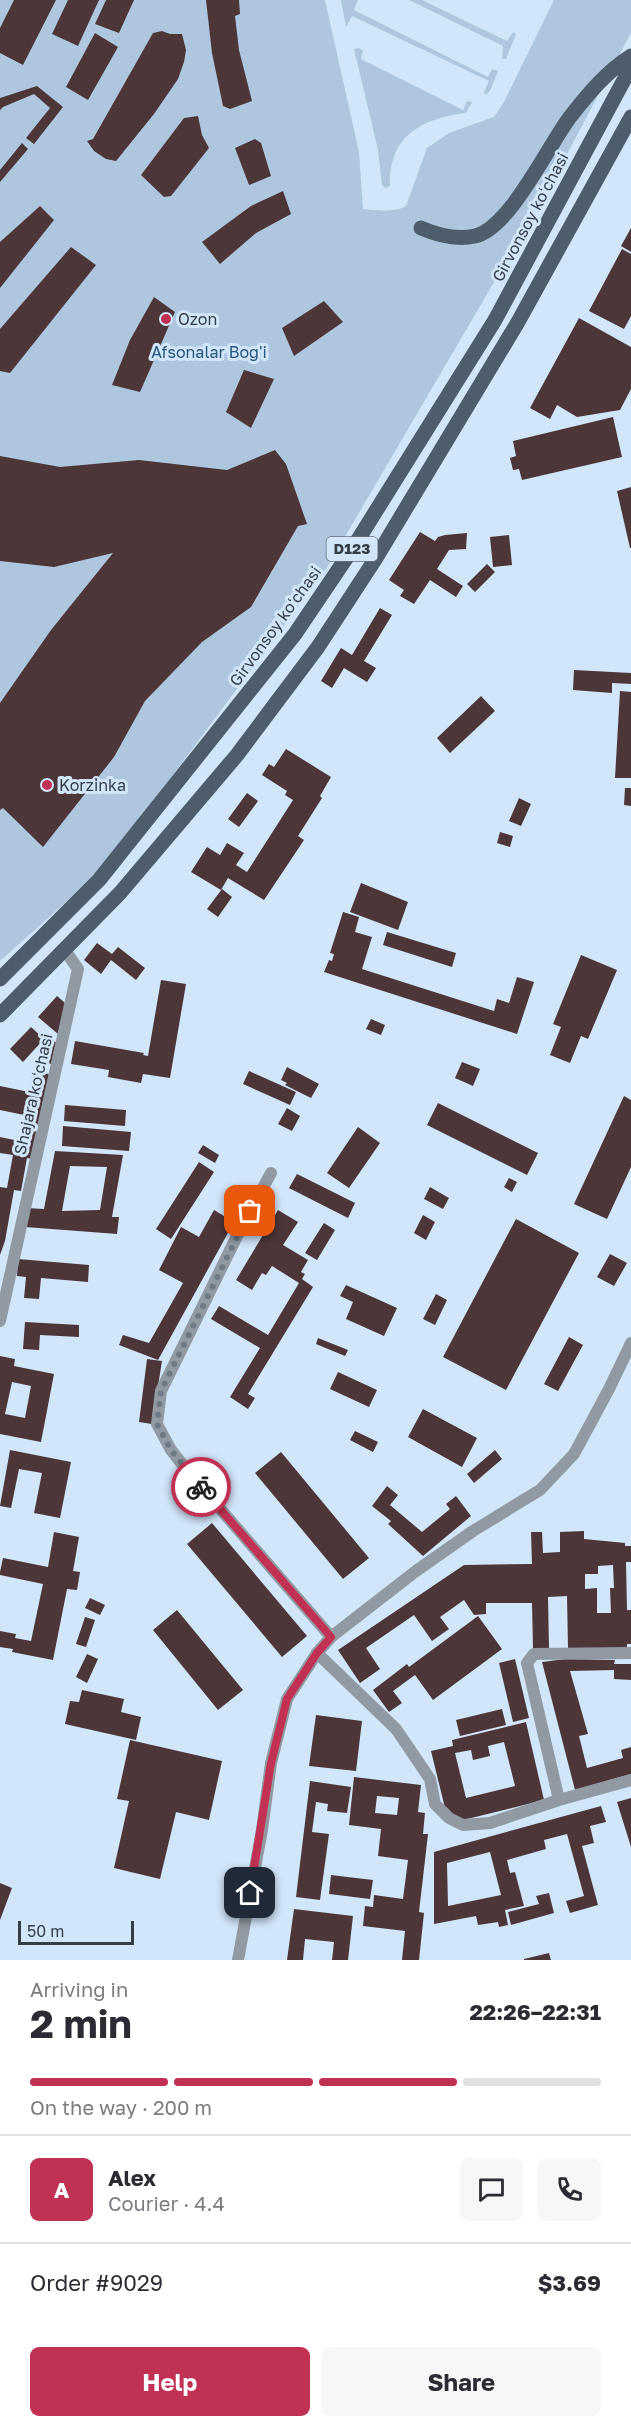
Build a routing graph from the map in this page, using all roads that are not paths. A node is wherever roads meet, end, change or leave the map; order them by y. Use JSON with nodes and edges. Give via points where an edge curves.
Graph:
{"nodes":[{"id":1,"x":631,"y":56,"type":"edge"},
{"id":2,"x":631,"y":67,"type":"edge"},
{"id":3,"x":631,"y":117,"type":"edge"},
{"id":4,"x":421,"y":228,"type":"dead end"},
{"id":5,"x":388,"y":490,"type":"junction"},
{"id":6,"x":409,"y":502,"type":"junction"},
{"id":7,"x":351,"y":551,"type":"junction"},
{"id":8,"x":376,"y":558,"type":"junction"},
{"id":9,"x":64,"y":949,"type":"junction"},
{"id":10,"x":0,"y":979,"type":"edge"},
{"id":11,"x":0,"y":1015,"type":"edge"},
{"id":12,"x":271,"y":1173,"type":"dead end"},
{"id":13,"x":0,"y":1320,"type":"edge"},
{"id":14,"x":631,"y":1343,"type":"edge"},
{"id":15,"x":331,"y":1637,"type":"junction"},
{"id":16,"x":317,"y":1653,"type":"junction"},
{"id":17,"x":631,"y":1653,"type":"edge"},
{"id":18,"x":631,"y":1780,"type":"edge"},
{"id":19,"x":559,"y":1800,"type":"junction"},
{"id":20,"x":238,"y":1960,"type":"edge"}],
"edges":[{"from":1,"to":4,"type":"main road","via":[[596,84],[498,223],[475,236],[448,237]]},
{"from":2,"to":5,"type":"main road","name":"Girvonsoy koʻchasi","number":"D123","via":[[495,320]]},
{"from":3,"to":6,"type":"main road","number":"D123","via":[[518,322]]},
{"from":5,"to":6,"type":"main road"},
{"from":5,"to":7,"type":"main road","name":"Girvonsoy koʻchasi","number":"D123"},
{"from":6,"to":8,"type":"main road","number":"D123"},
{"from":7,"to":8,"type":"main road"},
{"from":7,"to":10,"type":"main road","name":"Girvonsoy koʻchasi","number":"D123","via":[[295,634],[99,880]]},
{"from":8,"to":9,"type":"main road","number":"D123","via":[[318,647],[237,755],[120,894]]},
{"from":9,"to":11,"type":"main road","number":"D123"},
{"from":9,"to":13,"type":"street","name":"Shajara koʻchasi","via":[[78,969]]},
{"from":12,"to":15,"type":"street","via":[[161,1391],[157,1424],[194,1479]]},
{"from":14,"to":15,"type":"street","via":[[573,1454],[540,1490],[416,1571]]},
{"from":15,"to":16,"type":"street"},
{"from":16,"to":19,"type":"street","via":[[396,1729],[430,1779],[435,1804],[449,1818],[464,1825],[490,1823]]},
{"from":16,"to":20,"type":"street","via":[[287,1699],[271,1763]]},
{"from":17,"to":19,"type":"street","via":[[534,1654],[529,1658],[527,1670]]},
{"from":18,"to":19,"type":"street"}]}
